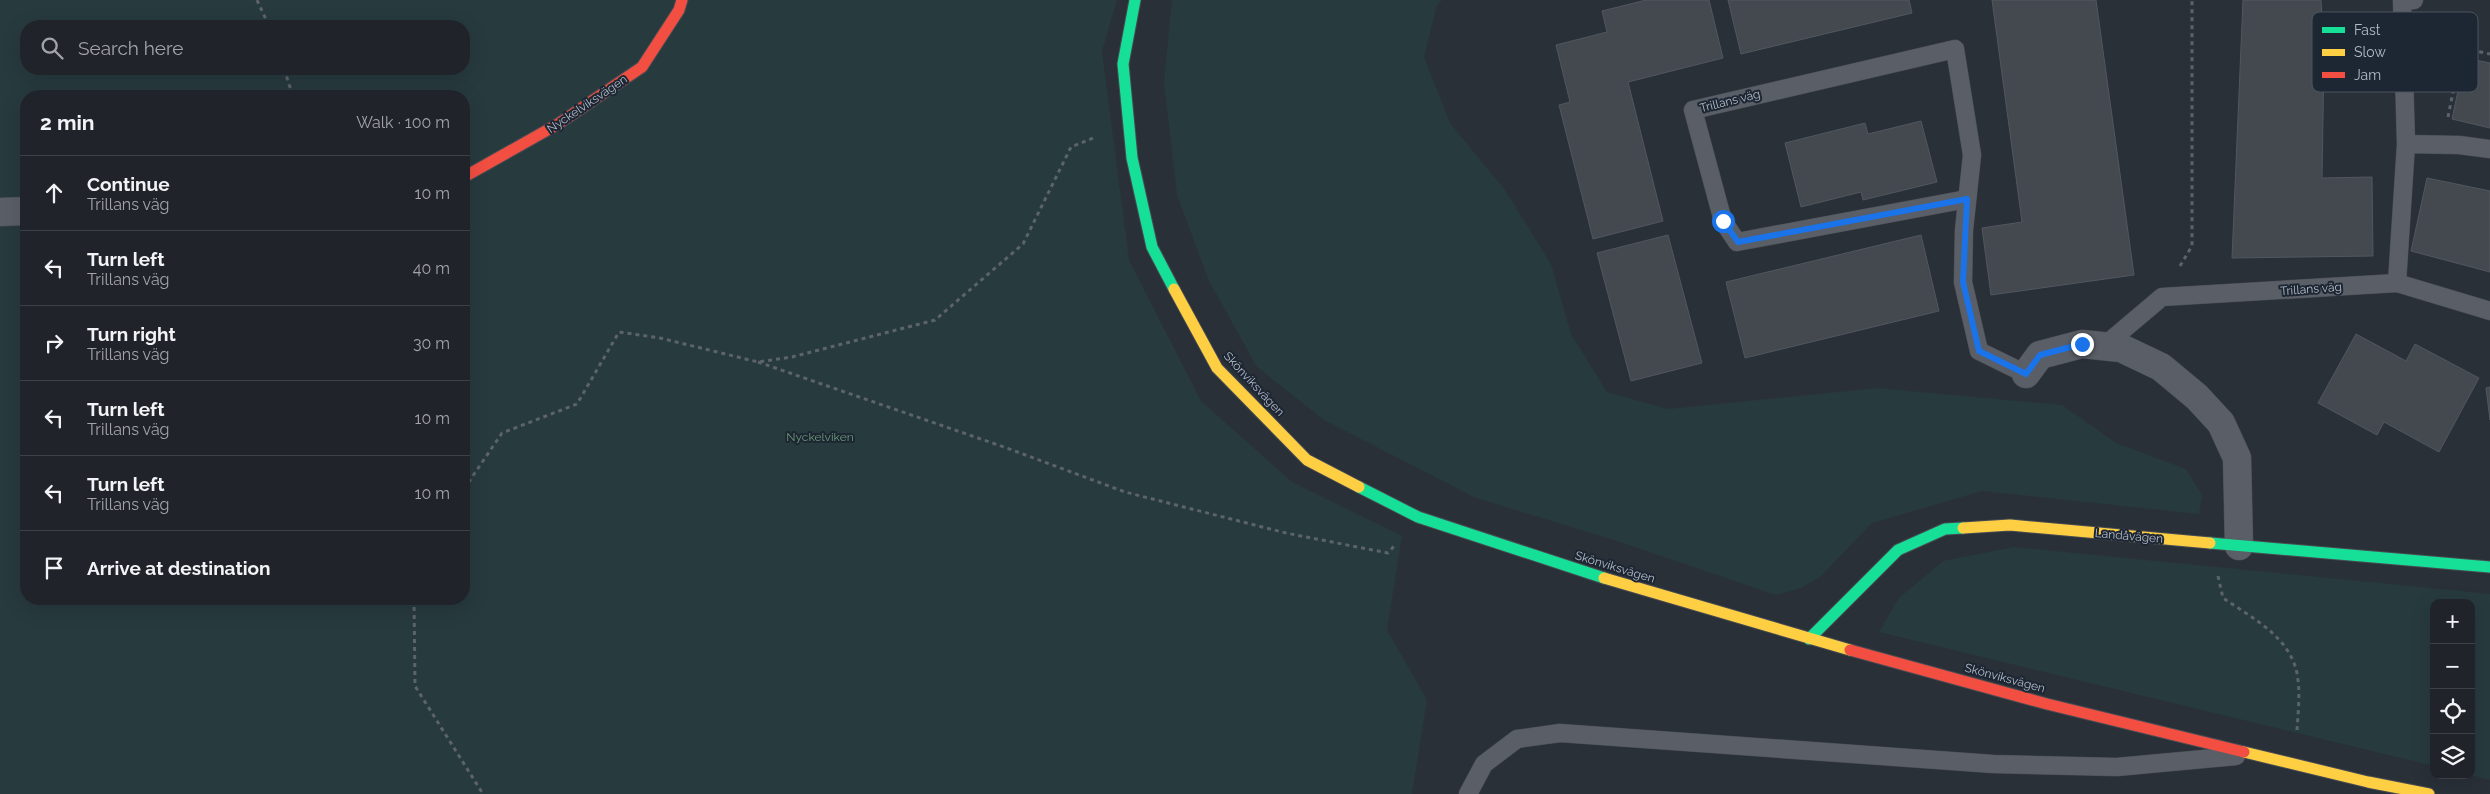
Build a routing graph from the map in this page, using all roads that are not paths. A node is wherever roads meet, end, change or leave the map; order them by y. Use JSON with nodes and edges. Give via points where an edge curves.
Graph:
{"nodes":[{"id":1,"x":682,"y":0,"type":"edge"},
{"id":2,"x":1135,"y":0,"type":"edge"},
{"id":3,"x":2414,"y":0,"type":"edge"},
{"id":4,"x":2402,"y":12,"type":"edge"},
{"id":5,"x":2405,"y":92,"type":"edge"},
{"id":6,"x":2406,"y":144,"type":"junction"},
{"id":7,"x":2490,"y":149,"type":"edge"},
{"id":8,"x":470,"y":175,"type":"edge"},
{"id":9,"x":1967,"y":199,"type":"junction"},
{"id":10,"x":20,"y":211,"type":"edge"},
{"id":11,"x":0,"y":212,"type":"edge"},
{"id":12,"x":2396,"y":283,"type":"junction"},
{"id":13,"x":2490,"y":311,"type":"edge"},
{"id":14,"x":2104,"y":346,"type":"junction"},
{"id":15,"x":2026,"y":374,"type":"joint"},
{"id":16,"x":2239,"y":546,"type":"junction"},
{"id":17,"x":2490,"y":568,"type":"edge"},
{"id":18,"x":1809,"y":639,"type":"junction"},
{"id":19,"x":2256,"y":754,"type":"junction"},
{"id":20,"x":1468,"y":794,"type":"edge"},
{"id":21,"x":2429,"y":794,"type":"edge"}],
"edges":[{"from":1,"to":8,"type":"street","name":"Nyckelviksvägen","via":[[679,10],[642,67],[558,124]]},
{"from":2,"to":18,"type":"street","name":"Skönviksvägen","via":[[1123,64],[1132,158],[1152,247],[1217,368],[1307,460],[1418,516],[1541,559]]},
{"from":3,"to":4,"type":"lane","via":[[2402,1]]},
{"from":5,"to":6,"type":"lane"},
{"from":6,"to":7,"type":"lane"},
{"from":6,"to":12,"type":"lane"},
{"from":9,"to":9,"type":"lane","name":"Trillans väg","via":[[1738,242],[1723,221],[1692,110],[1955,49],[1972,155]]},
{"from":9,"to":15,"type":"lane","name":"Trillans väg","via":[[1963,282],[1979,351]]},
{"from":10,"to":11,"type":"street"},
{"from":12,"to":13,"type":"lane"},
{"from":12,"to":14,"type":"lane","name":"Trillans väg","via":[[2162,297]]},
{"from":14,"to":15,"type":"street","name":"Trillans väg","via":[[2082,344],[2040,355]]},
{"from":14,"to":16,"type":"street","name":"Trillans väg","via":[[2121,348],[2161,367],[2221,423],[2236,458]]},
{"from":16,"to":17,"type":"street","name":"Landåvägen"},
{"from":16,"to":18,"type":"street","name":"Landåvägen","via":[[2010,525],[1945,529],[1898,550]]},
{"from":18,"to":19,"type":"street","name":"Skönviksvägen","via":[[2047,704]]},
{"from":19,"to":20,"type":"lane","via":[[2117,767],[1994,764],[1560,733],[1517,739],[1484,764]]},
{"from":19,"to":21,"type":"street","name":"Skönviksvägen"}]}
